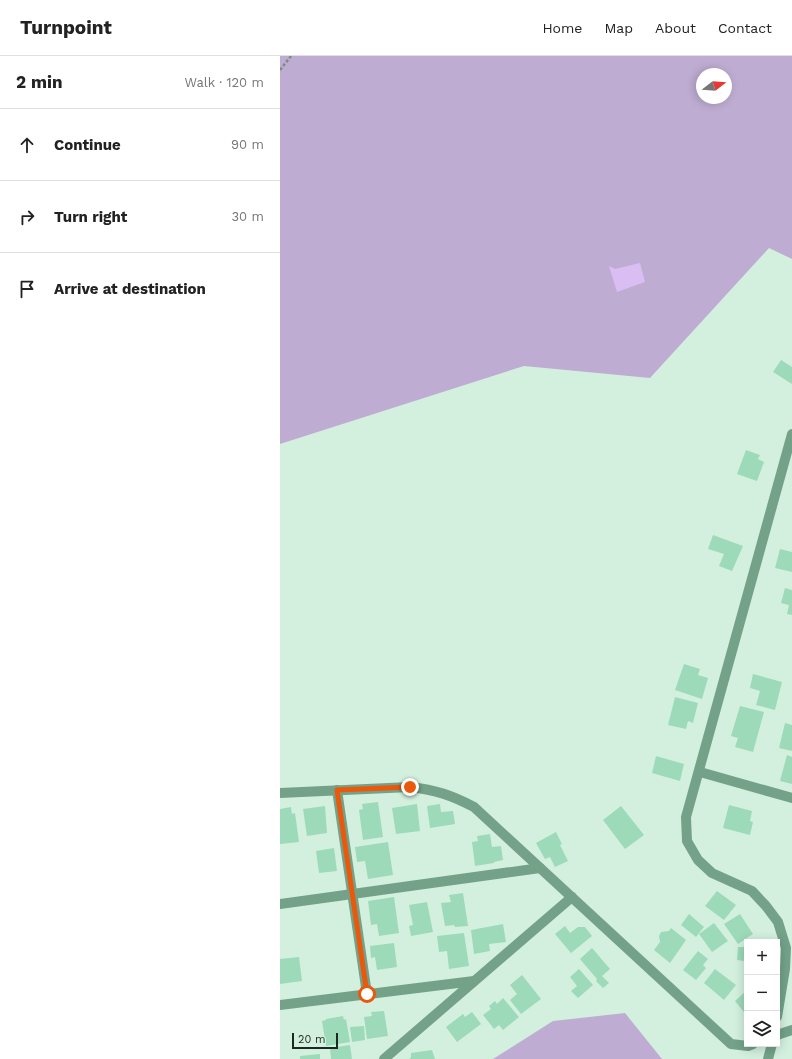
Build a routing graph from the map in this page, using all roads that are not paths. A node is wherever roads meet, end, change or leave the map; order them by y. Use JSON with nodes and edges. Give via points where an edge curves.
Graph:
{"nodes":[{"id":1,"x":792,"y":434,"type":"edge"},
{"id":2,"x":700,"y":772,"type":"junction"},
{"id":3,"x":337,"y":790,"type":"junction"},
{"id":4,"x":280,"y":793,"type":"edge"},
{"id":5,"x":792,"y":798,"type":"edge"},
{"id":6,"x":540,"y":868,"type":"junction"},
{"id":7,"x":352,"y":894,"type":"junction"},
{"id":8,"x":572,"y":897,"type":"junction"},
{"id":9,"x":280,"y":904,"type":"edge"},
{"id":10,"x":474,"y":981,"type":"junction"},
{"id":11,"x":367,"y":994,"type":"junction"},
{"id":12,"x":280,"y":1005,"type":"edge"},
{"id":13,"x":778,"y":1011,"type":"edge"},
{"id":14,"x":792,"y":1030,"type":"edge"},
{"id":15,"x":780,"y":1034,"type":"edge"},
{"id":16,"x":744,"y":1046,"type":"edge"},
{"id":17,"x":771,"y":1047,"type":"edge"},
{"id":18,"x":384,"y":1059,"type":"edge"},
{"id":19,"x":768,"y":1059,"type":"edge"}],
"edges":[{"from":1,"to":2,"type":"street"},
{"from":2,"to":5,"type":"street"},
{"from":2,"to":13,"type":"street","via":[[686,817],[686,841],[698,860],[712,873],[752,891],[778,922],[786,948]]},
{"from":3,"to":4,"type":"street"},
{"from":3,"to":6,"type":"street","via":[[410,787],[431,789],[453,796],[474,807]]},
{"from":3,"to":7,"type":"street"},
{"from":6,"to":7,"type":"street"},
{"from":6,"to":8,"type":"street"},
{"from":7,"to":9,"type":"street"},
{"from":7,"to":11,"type":"street"},
{"from":8,"to":10,"type":"street"},
{"from":8,"to":16,"type":"street","via":[[731,1044]]},
{"from":10,"to":11,"type":"street"},
{"from":10,"to":18,"type":"street"},
{"from":11,"to":12,"type":"street"},
{"from":14,"to":15,"type":"street"},
{"from":17,"to":19,"type":"street"}]}
